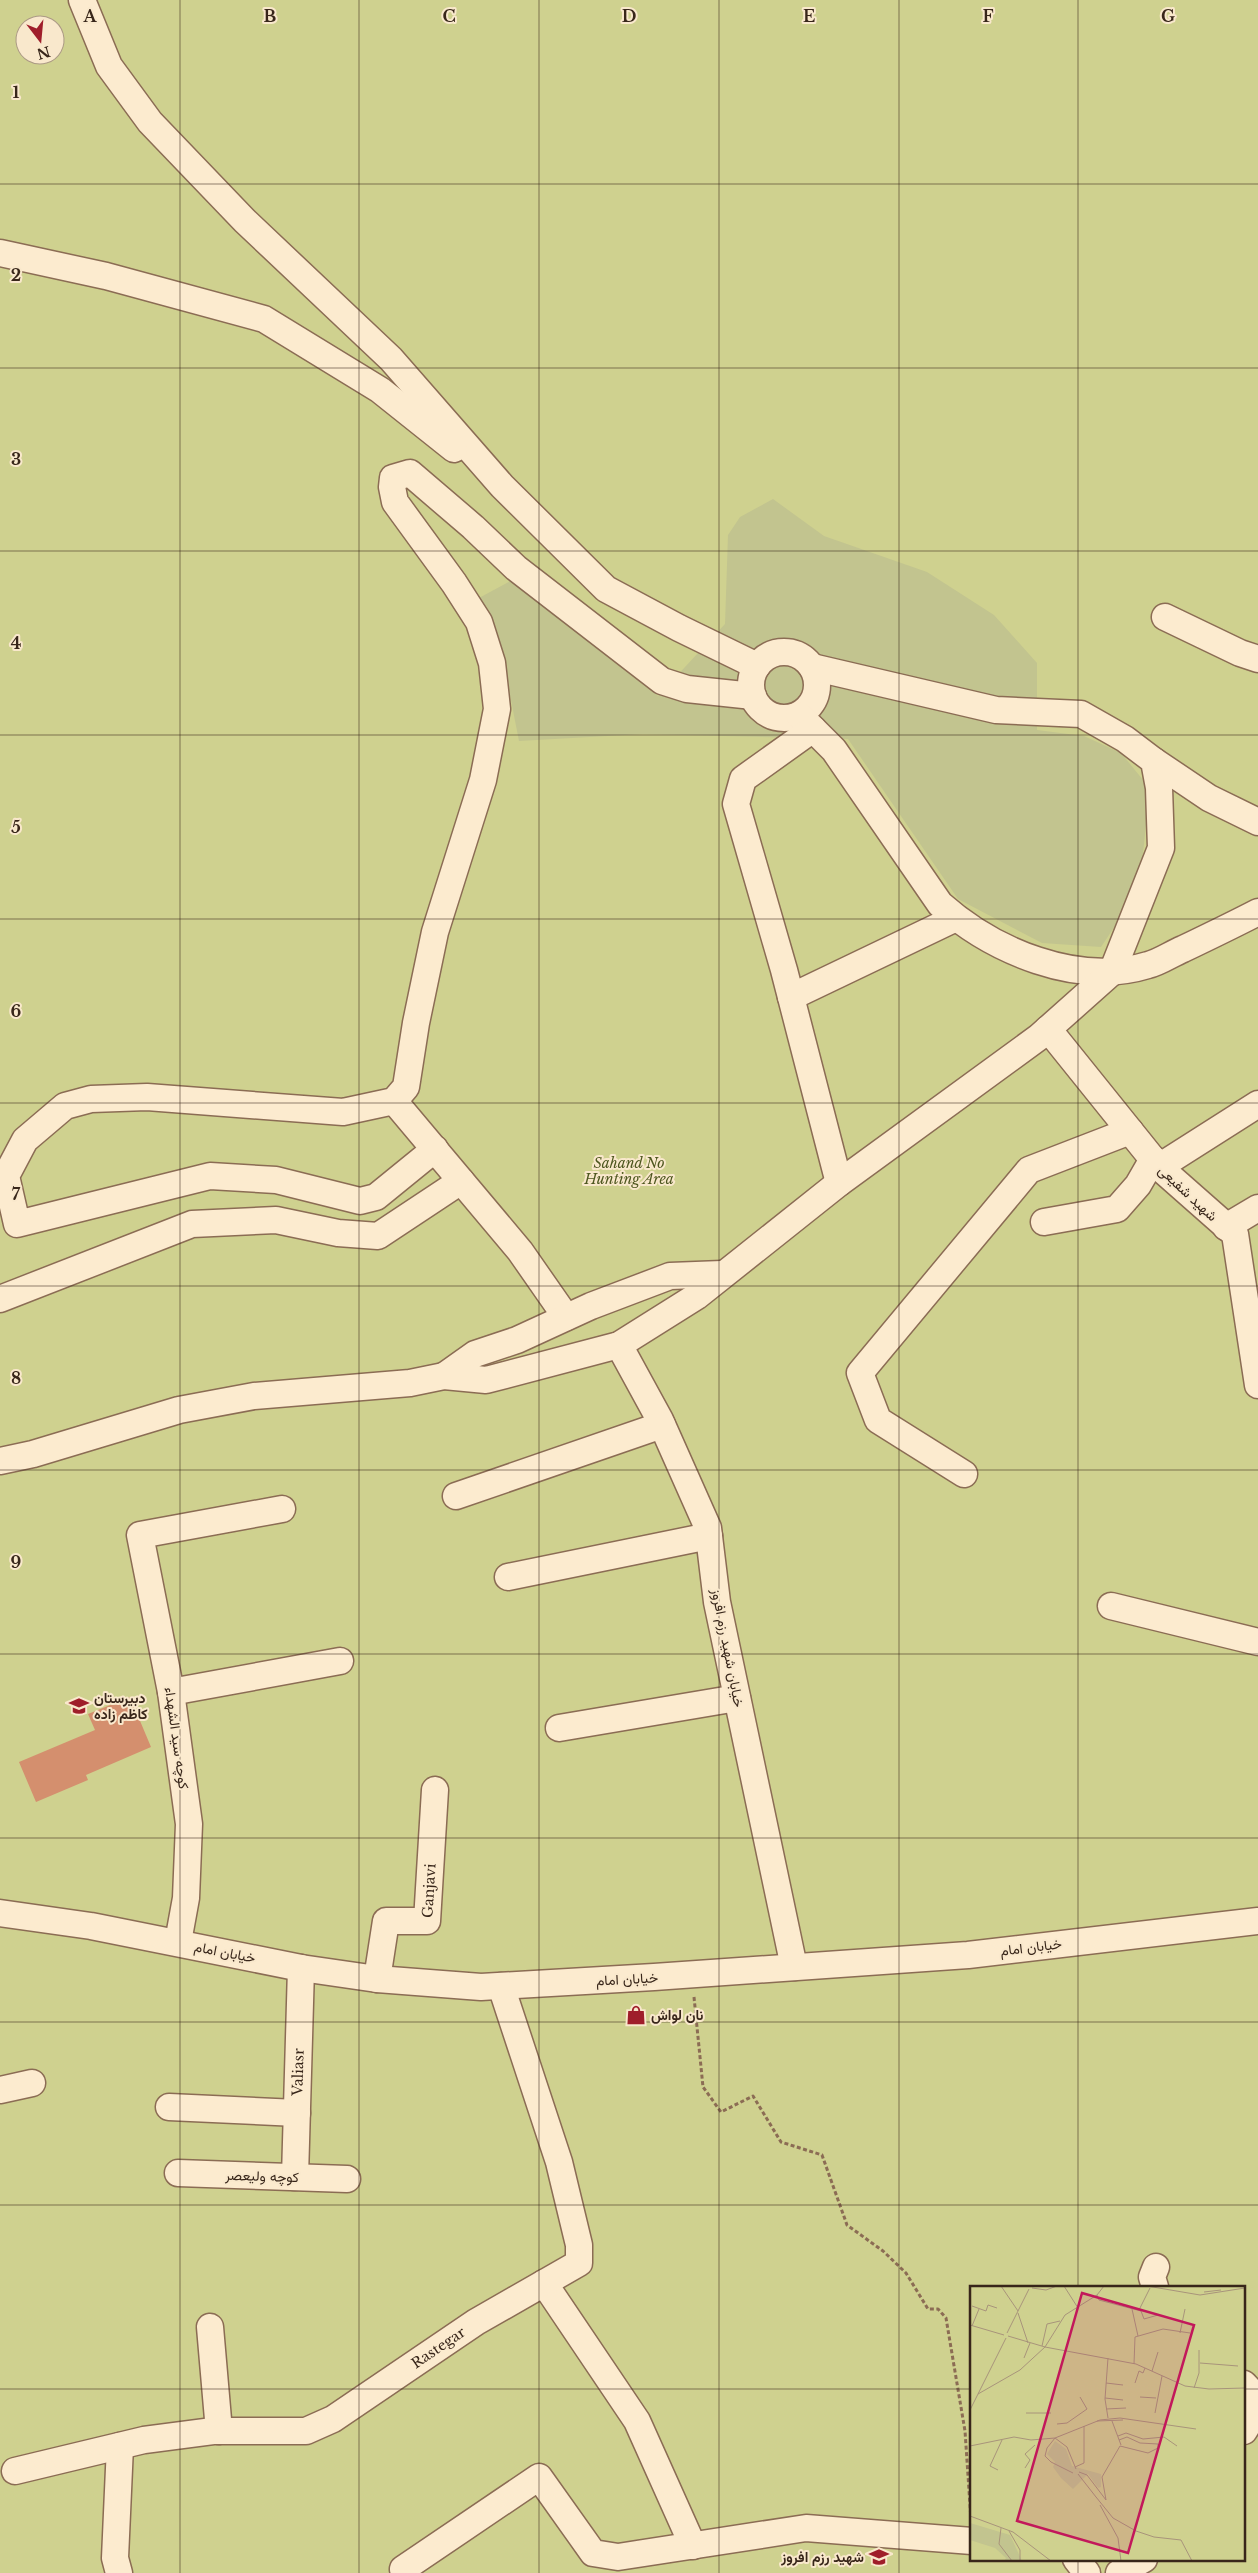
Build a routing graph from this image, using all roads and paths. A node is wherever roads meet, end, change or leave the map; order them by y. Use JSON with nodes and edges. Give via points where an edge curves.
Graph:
{"nodes":[{"id":1,"x":82,"y":0,"type":"edge"},
{"id":2,"x":0,"y":253,"type":"edge"},
{"id":3,"x":502,"y":486,"type":"junction"},
{"id":4,"x":1165,"y":617,"type":"dead end"},
{"id":5,"x":1258,"y":659,"type":"edge"},
{"id":6,"x":757,"y":666,"type":"junction"},
{"id":7,"x":812,"y":667,"type":"junction"},
{"id":8,"x":753,"y":696,"type":"junction"},
{"id":9,"x":806,"y":722,"type":"junction"},
{"id":10,"x":1154,"y":761,"type":"junction"},
{"id":11,"x":1258,"y":822,"type":"edge"},
{"id":12,"x":1258,"y":912,"type":"edge"},
{"id":13,"x":956,"y":918,"type":"junction"},
{"id":14,"x":1112,"y":972,"type":"junction"},
{"id":15,"x":791,"y":997,"type":"junction"},
{"id":16,"x":1048,"y":1029,"type":"junction"},
{"id":17,"x":394,"y":1101,"type":"junction"},
{"id":18,"x":1258,"y":1104,"type":"edge"},
{"id":19,"x":1130,"y":1131,"type":"junction"},
{"id":20,"x":434,"y":1149,"type":"junction"},
{"id":21,"x":1156,"y":1163,"type":"junction"},
{"id":22,"x":461,"y":1181,"type":"junction"},
{"id":23,"x":839,"y":1184,"type":"junction"},
{"id":24,"x":1258,"y":1208,"type":"edge"},
{"id":25,"x":1044,"y":1222,"type":"dead end"},
{"id":26,"x":1226,"y":1227,"type":"junction"},
{"id":27,"x":722,"y":1274,"type":"junction"},
{"id":28,"x":0,"y":1299,"type":"edge"},
{"id":29,"x":566,"y":1318,"type":"junction"},
{"id":30,"x":619,"y":1345,"type":"junction"},
{"id":31,"x":444,"y":1376,"type":"junction"},
{"id":32,"x":1258,"y":1385,"type":"edge"},
{"id":33,"x":662,"y":1425,"type":"junction"},
{"id":34,"x":0,"y":1461,"type":"edge"},
{"id":35,"x":964,"y":1474,"type":"dead end"},
{"id":36,"x":456,"y":1496,"type":"dead end"},
{"id":37,"x":282,"y":1509,"type":"dead end"},
{"id":38,"x":709,"y":1536,"type":"junction"},
{"id":39,"x":508,"y":1577,"type":"dead end"},
{"id":40,"x":1111,"y":1606,"type":"dead end"},
{"id":41,"x":1258,"y":1642,"type":"edge"},
{"id":42,"x":340,"y":1661,"type":"dead end"},
{"id":43,"x":171,"y":1692,"type":"junction"},
{"id":44,"x":737,"y":1698,"type":"junction"},
{"id":45,"x":559,"y":1728,"type":"dead end"},
{"id":46,"x":435,"y":1790,"type":"dead end"},
{"id":47,"x":0,"y":1914,"type":"edge"},
{"id":48,"x":1258,"y":1921,"type":"edge"},
{"id":49,"x":178,"y":1942,"type":"junction"},
{"id":50,"x":794,"y":1967,"type":"junction"},
{"id":51,"x":301,"y":1968,"type":"junction"},
{"id":52,"x":692,"y":1975,"type":"junction"},
{"id":53,"x":377,"y":1979,"type":"junction"},
{"id":54,"x":501,"y":1986,"type":"junction"},
{"id":55,"x":32,"y":2083,"type":"dead end"},
{"id":56,"x":0,"y":2090,"type":"edge"},
{"id":57,"x":169,"y":2106,"type":"dead end"},
{"id":58,"x":297,"y":2113,"type":"junction"},
{"id":59,"x":178,"y":2173,"type":"dead end"},
{"id":60,"x":294,"y":2177,"type":"junction"},
{"id":61,"x":347,"y":2179,"type":"dead end"},
{"id":62,"x":544,"y":2283,"type":"junction"},
{"id":63,"x":210,"y":2327,"type":"dead end"},
{"id":64,"x":1246,"y":2386,"type":"edge"},
{"id":65,"x":1258,"y":2399,"type":"edge"},
{"id":66,"x":1258,"y":2408,"type":"edge"},
{"id":67,"x":1246,"y":2428,"type":"edge"},
{"id":68,"x":219,"y":2432,"type":"junction"},
{"id":69,"x":120,"y":2446,"type":"junction"},
{"id":70,"x":15,"y":2471,"type":"dead end"},
{"id":71,"x":970,"y":2500,"type":"edge"},
{"id":72,"x":970,"y":2541,"type":"edge"},
{"id":73,"x":693,"y":2546,"type":"junction"},
{"id":74,"x":1077,"y":2560,"type":"edge"},
{"id":75,"x":1142,"y":2560,"type":"edge"},
{"id":76,"x":616,"y":2565,"type":"edge"},
{"id":77,"x":404,"y":2569,"type":"dead end"},
{"id":78,"x":119,"y":2573,"type":"edge"},
{"id":79,"x":1087,"y":2573,"type":"edge"},
{"id":80,"x":1119,"y":2573,"type":"edge"}],
"edges":[{"from":1,"to":3,"type":"street","via":[[109,66],[150,122],[245,222],[391,360]]},
{"from":2,"to":3,"type":"street","via":[[106,276],[264,319],[380,390]]},
{"from":3,"to":6,"type":"street","via":[[606,589]]},
{"from":4,"to":5,"type":"street"},
{"from":6,"to":7,"type":"street","via":[[769,656],[785,652],[800,656]]},
{"from":6,"to":8,"type":"street","via":[[752,675]]},
{"from":7,"to":9,"type":"street","via":[[817,688]]},
{"from":7,"to":10,"type":"street","via":[[996,710],[1081,714],[1125,739]]},
{"from":8,"to":9,"type":"street","via":[[766,713]]},
{"from":8,"to":17,"type":"street","via":[[687,689],[662,681],[516,568],[410,473],[393,478],[395,502],[479,622],[492,662],[497,709],[483,780],[435,932],[406,1087]]},
{"from":9,"to":13,"type":"street","via":[[834,750],[940,904]]},
{"from":9,"to":15,"type":"street","via":[[743,779],[736,804]]},
{"from":10,"to":11,"type":"street","via":[[1210,798]]},
{"from":10,"to":14,"type":"street","via":[[1159,788],[1161,848]]},
{"from":12,"to":14,"type":"street","via":[[1149,965]]},
{"from":13,"to":14,"type":"street","via":[[1012,951],[1048,964]]},
{"from":13,"to":15,"type":"street"},
{"from":14,"to":16,"type":"street"},
{"from":15,"to":23,"type":"street"},
{"from":16,"to":19,"type":"street","name":"شهید شفیعی"},
{"from":16,"to":23,"type":"street"},
{"from":17,"to":20,"type":"street"},
{"from":17,"to":20,"type":"street","via":[[343,1112],[147,1098],[91,1099],[65,1106],[25,1140],[6,1176],[17,1224],[210,1176],[276,1180],[360,1200],[376,1197]]},
{"from":18,"to":21,"type":"street"},
{"from":19,"to":21,"type":"street","name":"شهید شفیعی"},
{"from":19,"to":35,"type":"street","via":[[1029,1170],[860,1373],[878,1420]]},
{"from":20,"to":22,"type":"street"},
{"from":21,"to":25,"type":"street","via":[[1117,1209]]},
{"from":21,"to":26,"type":"street","name":"شهید شفیعی"},
{"from":22,"to":28,"type":"street","via":[[378,1236],[276,1220],[192,1224]]},
{"from":22,"to":29,"type":"street","via":[[520,1251]]},
{"from":23,"to":27,"type":"street"},
{"from":24,"to":26,"type":"street"},
{"from":26,"to":32,"type":"street","name":"شهید شفیعی","via":[[1235,1234]]},
{"from":27,"to":29,"type":"street","via":[[670,1276]]},
{"from":27,"to":30,"type":"street","via":[[697,1296]]},
{"from":29,"to":31,"type":"street","via":[[475,1354]]},
{"from":30,"to":31,"type":"street","via":[[486,1380]]},
{"from":30,"to":33,"type":"street","name":"خیابان شهید رزم افروز"},
{"from":31,"to":34,"type":"street","via":[[410,1383],[254,1396],[179,1410]]},
{"from":33,"to":36,"type":"street"},
{"from":33,"to":38,"type":"street","name":"خیابان شهید رزم افروز"},
{"from":37,"to":43,"type":"street","name":"کوچه سید الشهداء","via":[[140,1536]]},
{"from":38,"to":39,"type":"street"},
{"from":38,"to":44,"type":"street","name":"خیابان شهید رزم افروز","via":[[717,1602]]},
{"from":40,"to":41,"type":"street"},
{"from":42,"to":43,"type":"street"},
{"from":43,"to":49,"type":"street","name":"کوچه سید الشهداء","via":[[189,1824],[186,1898]]},
{"from":44,"to":45,"type":"street"},
{"from":44,"to":50,"type":"street","name":"خیابان شهید رزم افروز"},
{"from":46,"to":53,"type":"street","name":"Ganjavi","via":[[427,1921],[386,1921]]},
{"from":47,"to":49,"type":"street","name":"خیابان امام"},
{"from":48,"to":50,"type":"street","name":"خیابان امام","via":[[968,1954]]},
{"from":49,"to":51,"type":"street","name":"خیابان امام"},
{"from":50,"to":52,"type":"street","name":"خیابان امام"},
{"from":51,"to":53,"type":"street","name":"خیابان امام"},
{"from":51,"to":58,"type":"street","name":"Valiasr"},
{"from":52,"to":54,"type":"street","name":"خیابان امام"},
{"from":52,"to":71,"type":"path","via":[[703,2087],[717,2106],[722,2112],[753,2096],[781,2142],[822,2155],[847,2225],[883,2251],[906,2273],[928,2309],[938,2309],[946,2318],[965,2431]]},
{"from":53,"to":54,"type":"street","name":"خیابان امام"},
{"from":54,"to":62,"type":"street","name":"Rastegar","via":[[559,2162],[579,2245],[578,2263]]},
{"from":55,"to":56,"type":"street"},
{"from":57,"to":58,"type":"street"},
{"from":58,"to":60,"type":"street","name":"Valiasr"},
{"from":59,"to":60,"type":"street","name":"کوچه ولیعصر"},
{"from":60,"to":61,"type":"street","name":"کوچه ولیعصر"},
{"from":62,"to":68,"type":"street","name":"Rastegar","via":[[476,2322],[333,2419],[306,2431]]},
{"from":62,"to":73,"type":"street","via":[[637,2421]]},
{"from":63,"to":68,"type":"street"},
{"from":64,"to":65,"type":"street"},
{"from":66,"to":67,"type":"street"},
{"from":68,"to":69,"type":"street","name":"Rastegar","via":[[144,2440]]},
{"from":69,"to":70,"type":"street","name":"Rastegar"},
{"from":69,"to":78,"type":"street","via":[[115,2558]]},
{"from":72,"to":73,"type":"street","via":[[806,2528]]},
{"from":73,"to":76,"type":"street"},
{"from":74,"to":79,"type":"street"},
{"from":75,"to":80,"type":"street"},
{"from":76,"to":77,"type":"street","via":[[593,2553],[539,2477]]}]}
